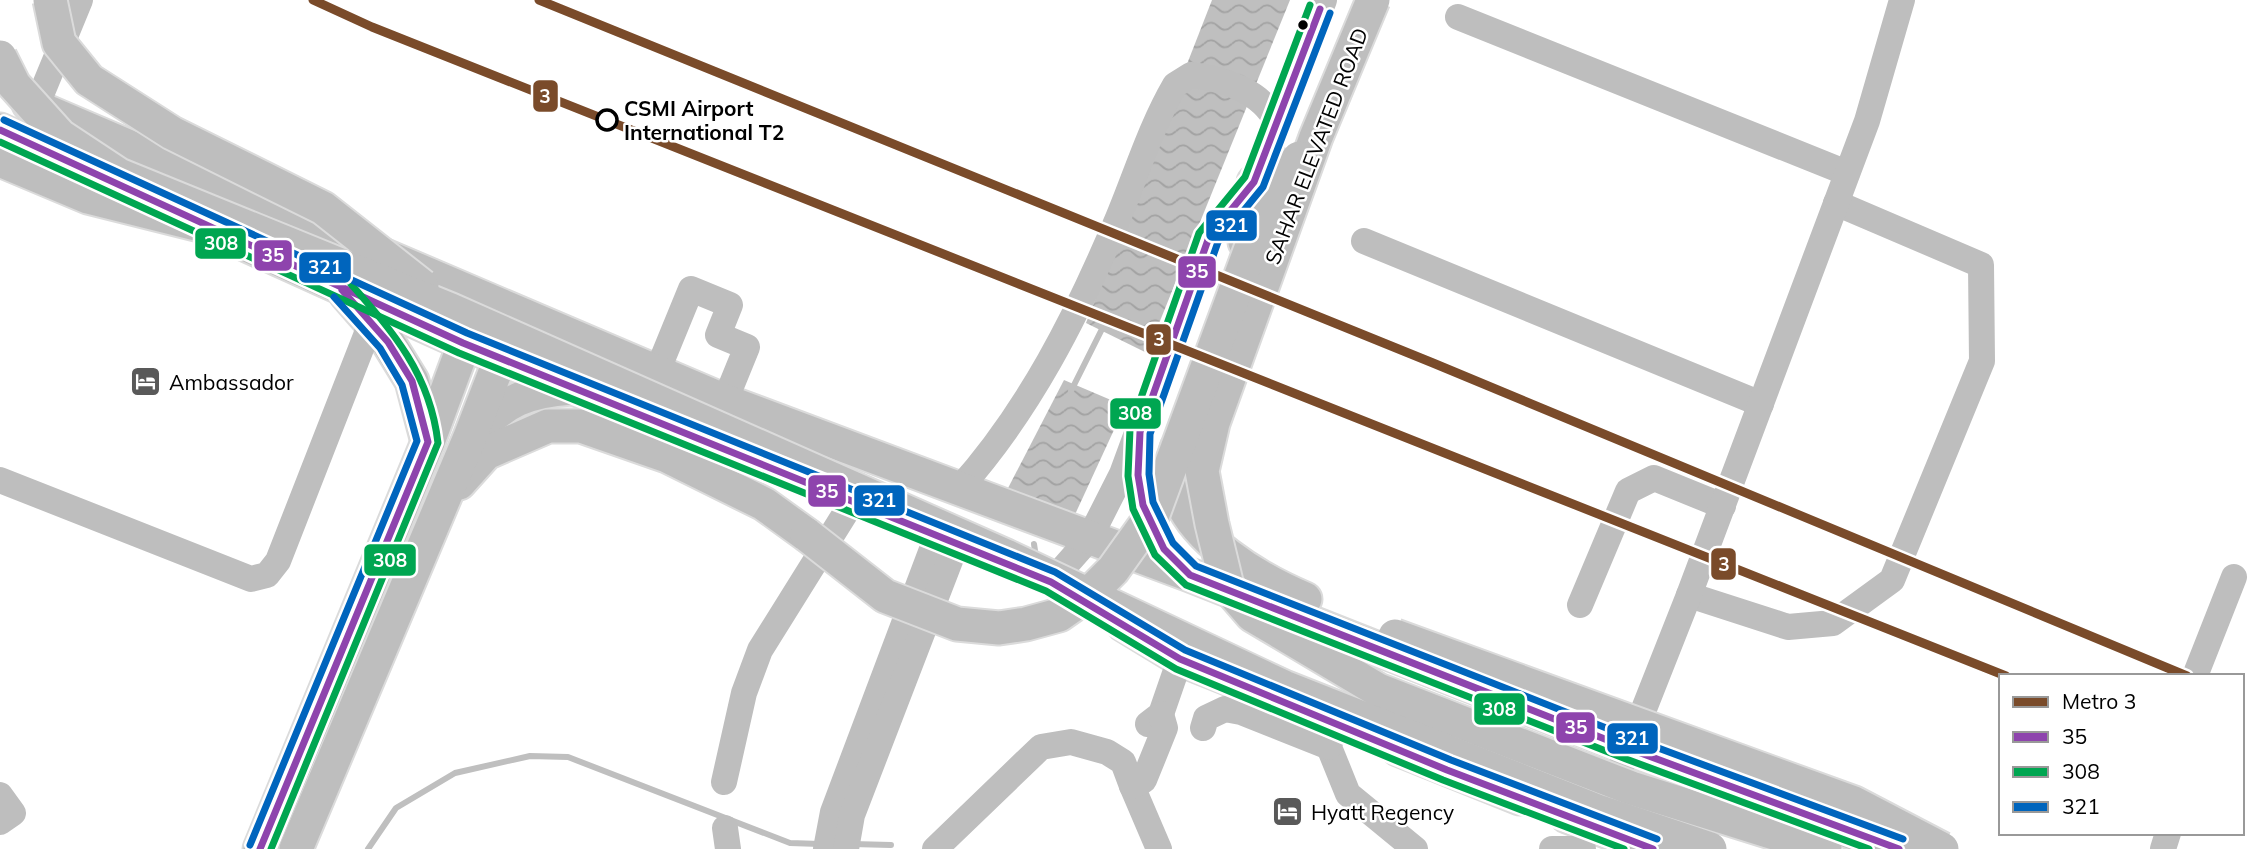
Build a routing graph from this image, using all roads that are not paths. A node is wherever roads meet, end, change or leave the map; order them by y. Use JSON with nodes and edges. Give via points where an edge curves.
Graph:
{"nodes":[{"id":1,"x":50,"y":0,"type":"edge"},
{"id":2,"x":80,"y":0,"type":"edge"},
{"id":3,"x":1324,"y":0,"type":"edge"},
{"id":4,"x":1373,"y":0,"type":"edge"},
{"id":5,"x":1902,"y":0,"type":"edge"},
{"id":6,"x":1458,"y":17,"type":"dead end"},
{"id":7,"x":0,"y":57,"type":"edge"},
{"id":8,"x":0,"y":90,"type":"edge"},
{"id":9,"x":36,"y":107,"type":"junction"},
{"id":10,"x":1277,"y":123,"type":"junction"},
{"id":11,"x":0,"y":130,"type":"edge"},
{"id":12,"x":1316,"y":137,"type":"junction"},
{"id":13,"x":0,"y":160,"type":"edge"},
{"id":14,"x":1847,"y":173,"type":"junction"},
{"id":15,"x":1254,"y":182,"type":"junction"},
{"id":16,"x":1836,"y":203,"type":"junction"},
{"id":17,"x":208,"y":227,"type":"junction"},
{"id":18,"x":1364,"y":241,"type":"dead end"},
{"id":19,"x":339,"y":286,"type":"junction"},
{"id":20,"x":482,"y":298,"type":"junction"},
{"id":21,"x":451,"y":310,"type":"junction"},
{"id":22,"x":519,"y":314,"type":"junction"},
{"id":23,"x":371,"y":323,"type":"junction"},
{"id":24,"x":463,"y":343,"type":"junction"},
{"id":25,"x":500,"y":358,"type":"junction"},
{"id":26,"x":657,"y":372,"type":"junction"},
{"id":27,"x":574,"y":388,"type":"junction"},
{"id":28,"x":725,"y":401,"type":"junction"},
{"id":29,"x":1761,"y":404,"type":"junction"},
{"id":30,"x":1140,"y":432,"type":"junction"},
{"id":31,"x":470,"y":437,"type":"junction"},
{"id":32,"x":428,"y":442,"type":"junction"},
{"id":33,"x":0,"y":480,"type":"edge"},
{"id":34,"x":958,"y":490,"type":"junction"},
{"id":35,"x":853,"y":501,"type":"junction"},
{"id":36,"x":1723,"y":506,"type":"junction"},
{"id":37,"x":439,"y":511,"type":"junction"},
{"id":38,"x":1089,"y":539,"type":"junction"},
{"id":39,"x":947,"y":540,"type":"junction"},
{"id":40,"x":1190,"y":575,"type":"junction"},
{"id":41,"x":1039,"y":577,"type":"junction"},
{"id":42,"x":2234,"y":577,"type":"dead end"},
{"id":43,"x":1689,"y":595,"type":"junction"},
{"id":44,"x":1580,"y":605,"type":"dead end"},
{"id":45,"x":1181,"y":659,"type":"junction"},
{"id":46,"x":2196,"y":674,"type":"edge"},
{"id":47,"x":1203,"y":728,"type":"dead end"},
{"id":48,"x":1332,"y":734,"type":"junction"},
{"id":49,"x":1630,"y":749,"type":"junction"},
{"id":50,"x":1130,"y":780,"type":"junction"},
{"id":51,"x":724,"y":782,"type":"dead end"},
{"id":52,"x":0,"y":795,"type":"edge"},
{"id":53,"x":0,"y":822,"type":"edge"},
{"id":54,"x":839,"y":832,"type":"edge"},
{"id":55,"x":1600,"y":840,"type":"edge"},
{"id":56,"x":260,"y":849,"type":"edge"},
{"id":57,"x":296,"y":849,"type":"edge"},
{"id":58,"x":935,"y":849,"type":"edge"},
{"id":59,"x":1159,"y":849,"type":"edge"},
{"id":60,"x":1415,"y":849,"type":"edge"},
{"id":61,"x":1552,"y":849,"type":"edge"},
{"id":62,"x":1653,"y":849,"type":"edge"},
{"id":63,"x":1710,"y":849,"type":"edge"},
{"id":64,"x":1825,"y":849,"type":"edge"},
{"id":65,"x":1899,"y":849,"type":"edge"},
{"id":66,"x":1942,"y":849,"type":"edge"}],
"edges":[{"from":1,"to":21,"type":"main road","bridge":true,"via":[[59,43],[89,80],[172,133],[323,208]]},
{"from":2,"to":9,"type":"street"},
{"from":3,"to":10,"type":"street"},
{"from":4,"to":12,"type":"main road","name":"SAHAR ELEVATED ROAD","bridge":true},
{"from":5,"to":14,"type":"street"},
{"from":6,"to":14,"type":"street"},
{"from":7,"to":21,"type":"main road","bridge":true,"via":[[14,85],[60,136],[119,175]]},
{"from":8,"to":9,"type":"main road"},
{"from":9,"to":20,"type":"main road"},
{"from":10,"to":15,"type":"street"},
{"from":10,"to":34,"type":"street","via":[[1263,101],[1210,79],[1185,77],[1175,85],[1061,342],[1016,418]]},
{"from":11,"to":17,"type":"main road"},
{"from":12,"to":37,"type":"main road","bridge":true,"via":[[1271,194],[1153,514],[1113,570],[1059,615],[999,628],[957,624],[885,596],[764,504],[667,456],[581,426],[548,426],[486,453]]},
{"from":12,"to":64,"type":"main road","name":"SAHAR ELEVATED ROAD","bridge":true,"via":[[1213,423],[1202,471],[1227,586],[1252,615],[1378,690],[1631,788]]},
{"from":13,"to":17,"type":"main road","via":[[88,197]]},
{"from":14,"to":16,"type":"street"},
{"from":15,"to":30,"type":"street","via":[[1209,236]]},
{"from":15,"to":66,"type":"main road","bridge":true,"via":[[1244,251],[1177,426],[1176,485],[1190,516],[1234,561],[1276,587],[1395,636],[1854,803]]},
{"from":16,"to":29,"type":"street"},
{"from":16,"to":43,"type":"street","via":[[1981,265],[1982,361],[1892,580],[1833,623],[1788,627]]},
{"from":17,"to":19,"type":"main road"},
{"from":18,"to":29,"type":"street"},
{"from":19,"to":23,"type":"main road"},
{"from":19,"to":24,"type":"main road"},
{"from":20,"to":22,"type":"main road"},
{"from":20,"to":24,"type":"main road"},
{"from":21,"to":63,"type":"main road","bridge":true,"via":[[1006,556],[1284,687],[1600,813]]},
{"from":22,"to":25,"type":"main road"},
{"from":22,"to":26,"type":"main road"},
{"from":23,"to":32,"type":"main road","via":[[412,381]]},
{"from":23,"to":33,"type":"street","via":[[278,561],[267,575],[251,579]]},
{"from":24,"to":25,"type":"main road"},
{"from":24,"to":32,"type":"main road"},
{"from":25,"to":27,"type":"main road"},
{"from":25,"to":31,"type":"main road"},
{"from":26,"to":28,"type":"main road"},
{"from":26,"to":28,"type":"street","via":[[691,289],[730,305],[718,335],[747,347]]},
{"from":27,"to":31,"type":"main road","via":[[538,390],[512,401]]},
{"from":27,"to":35,"type":"main road"},
{"from":28,"to":34,"type":"main road"},
{"from":29,"to":36,"type":"street"},
{"from":30,"to":38,"type":"street"},
{"from":30,"to":40,"type":"street","via":[[1138,475],[1143,505],[1164,549]]},
{"from":31,"to":37,"type":"main road"},
{"from":32,"to":56,"type":"main road"},
{"from":34,"to":38,"type":"main road"},
{"from":35,"to":39,"type":"main road"},
{"from":35,"to":51,"type":"street","via":[[760,650],[744,693]]},
{"from":36,"to":43,"type":"street"},
{"from":36,"to":44,"type":"street","via":[[1654,478],[1628,491]]},
{"from":37,"to":57,"type":"main road"},
{"from":38,"to":40,"type":"main road"},
{"from":38,"to":41,"type":"street"},
{"from":39,"to":41,"type":"main road"},
{"from":39,"to":54,"type":"street"},
{"from":40,"to":49,"type":"main road"},
{"from":41,"to":45,"type":"main road"},
{"from":42,"to":46,"type":"street"},
{"from":43,"to":49,"type":"street"},
{"from":45,"to":48,"type":"main road"},
{"from":45,"to":50,"type":"street","via":[[1161,714],[1166,727],[1144,780]]},
{"from":47,"to":48,"type":"street","via":[[1206,718],[1225,709]]},
{"from":48,"to":55,"type":"main road","via":[[1447,770]]},
{"from":48,"to":60,"type":"street","via":[[1348,793]]},
{"from":49,"to":55,"type":"street"},
{"from":49,"to":65,"type":"main road"},
{"from":50,"to":58,"type":"street","via":[[1123,762],[1107,752],[1071,742],[1041,747]]},
{"from":50,"to":59,"type":"street"},
{"from":52,"to":53,"type":"street","via":[[13,813]]},
{"from":55,"to":61,"type":"street"},
{"from":55,"to":62,"type":"main road"}]}
